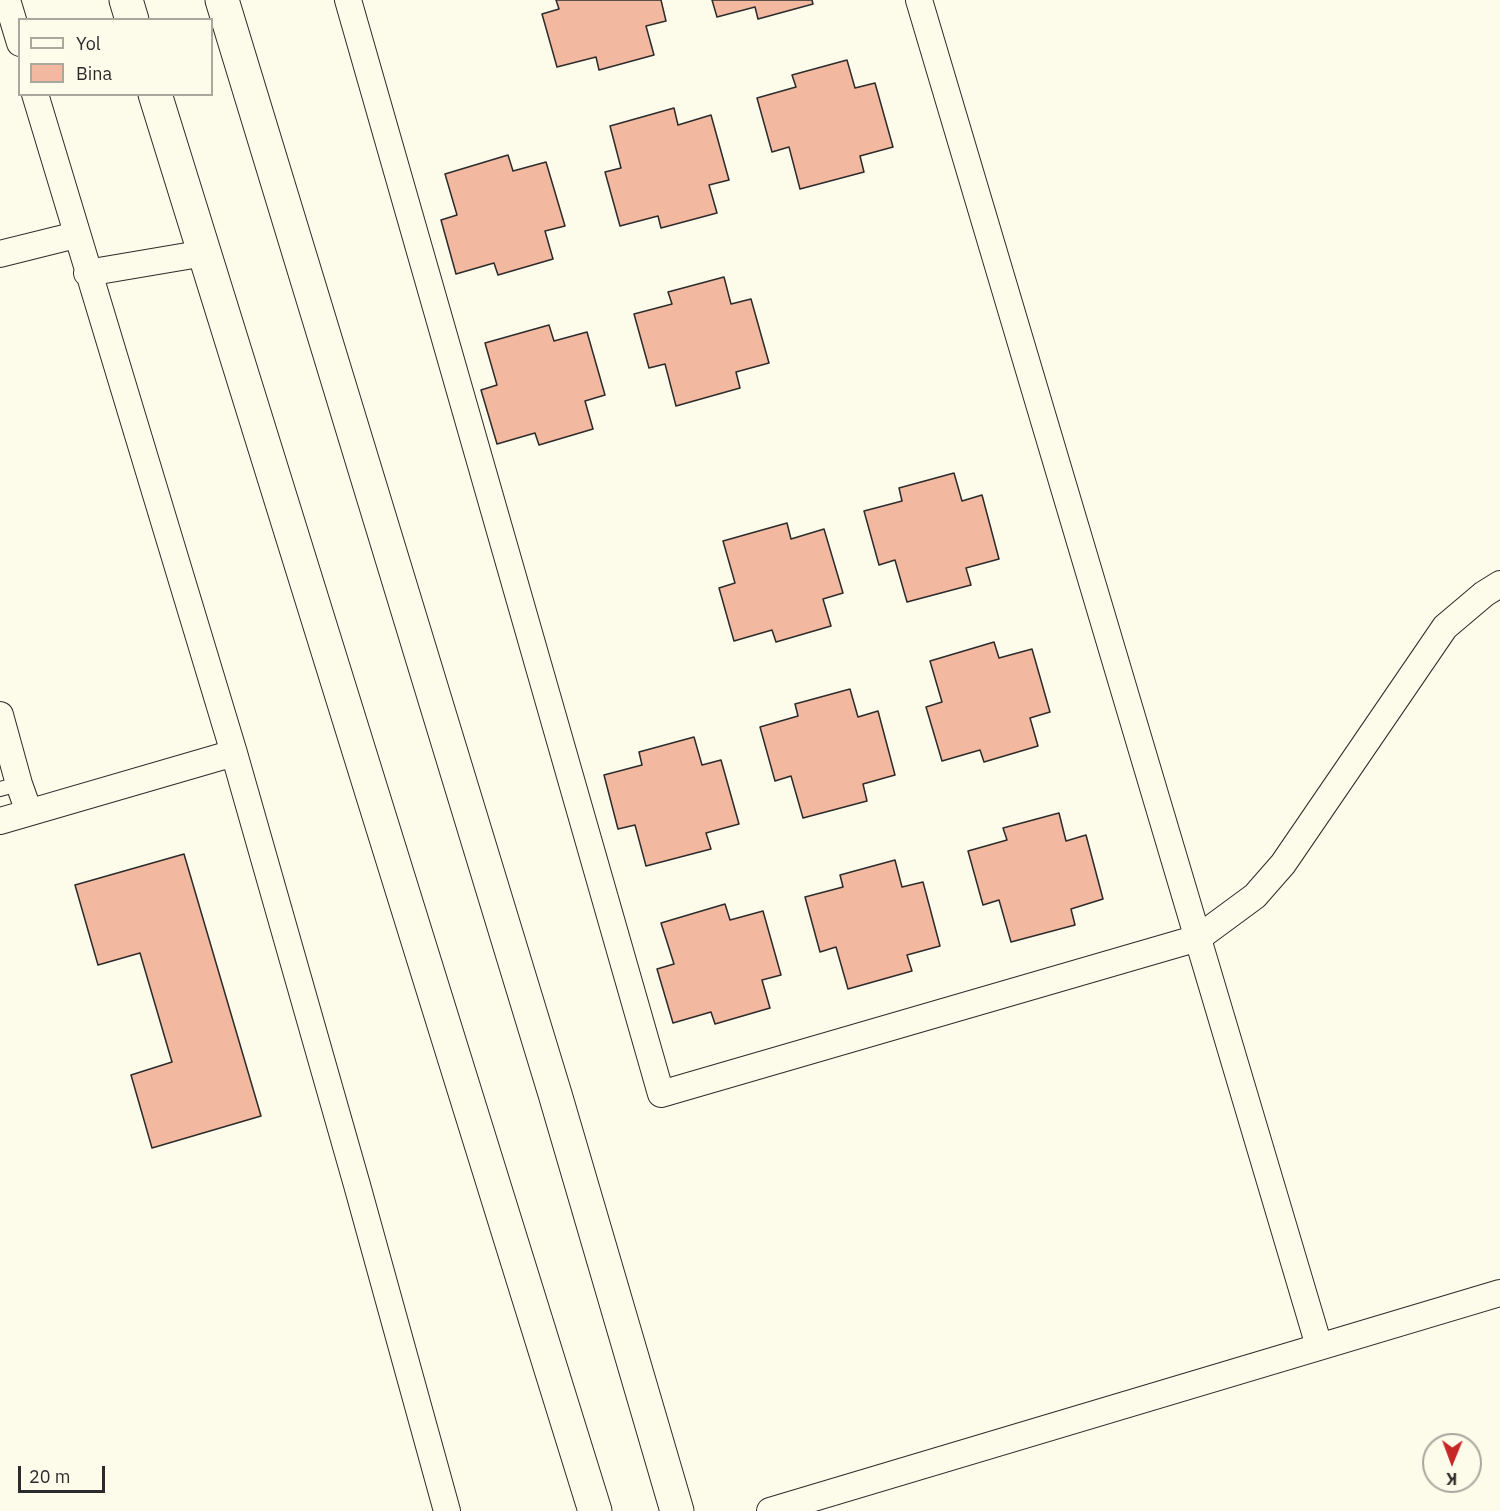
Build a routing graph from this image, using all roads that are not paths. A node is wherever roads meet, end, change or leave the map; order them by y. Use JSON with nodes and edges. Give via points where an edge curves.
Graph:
{"nodes":[{"id":1,"x":7,"y":0,"type":"edge"},
{"id":2,"x":126,"y":0,"type":"edge"},
{"id":3,"x":222,"y":0,"type":"edge"},
{"id":4,"x":348,"y":0,"type":"edge"},
{"id":5,"x":919,"y":0,"type":"edge"},
{"id":6,"x":131,"y":18,"type":"edge"},
{"id":7,"x":18,"y":37,"type":"edge"},
{"id":8,"x":36,"y":96,"type":"edge"},
{"id":9,"x":156,"y":96,"type":"edge"},
{"id":10,"x":76,"y":235,"type":"junction"},
{"id":11,"x":205,"y":253,"type":"junction"},
{"id":12,"x":0,"y":254,"type":"edge"},
{"id":13,"x":87,"y":273,"type":"junction"},
{"id":14,"x":1500,"y":584,"type":"edge"},
{"id":15,"x":0,"y":715,"type":"edge"},
{"id":16,"x":234,"y":753,"type":"junction"},
{"id":17,"x":9,"y":787,"type":"edge"},
{"id":18,"x":29,"y":812,"type":"junction"},
{"id":19,"x":0,"y":821,"type":"edge"},
{"id":20,"x":1198,"y":938,"type":"junction"},
{"id":21,"x":1500,"y":1293,"type":"edge"},
{"id":22,"x":1319,"y":1346,"type":"junction"},
{"id":23,"x":447,"y":1511,"type":"edge"},
{"id":24,"x":595,"y":1511,"type":"edge"},
{"id":25,"x":677,"y":1511,"type":"edge"},
{"id":26,"x":770,"y":1511,"type":"edge"}],
"edges":[{"from":1,"to":7,"type":"street"},
{"from":2,"to":6,"type":"highway"},
{"from":3,"to":25,"type":"highway","via":[[555,1094]]},
{"from":4,"to":20,"type":"street","via":[[661,1094]]},
{"from":5,"to":20,"type":"street"},
{"from":8,"to":10,"type":"street"},
{"from":9,"to":11,"type":"highway"},
{"from":10,"to":12,"type":"street"},
{"from":10,"to":13,"type":"street"},
{"from":11,"to":13,"type":"street"},
{"from":11,"to":24,"type":"highway"},
{"from":13,"to":16,"type":"street"},
{"from":14,"to":20,"type":"street","via":[[1445,627],[1283,864],[1255,896]]},
{"from":15,"to":17,"type":"street"},
{"from":16,"to":18,"type":"street"},
{"from":16,"to":23,"type":"street"},
{"from":17,"to":18,"type":"street"},
{"from":18,"to":19,"type":"street"},
{"from":20,"to":22,"type":"street"},
{"from":21,"to":22,"type":"street"},
{"from":22,"to":26,"type":"street"}]}
